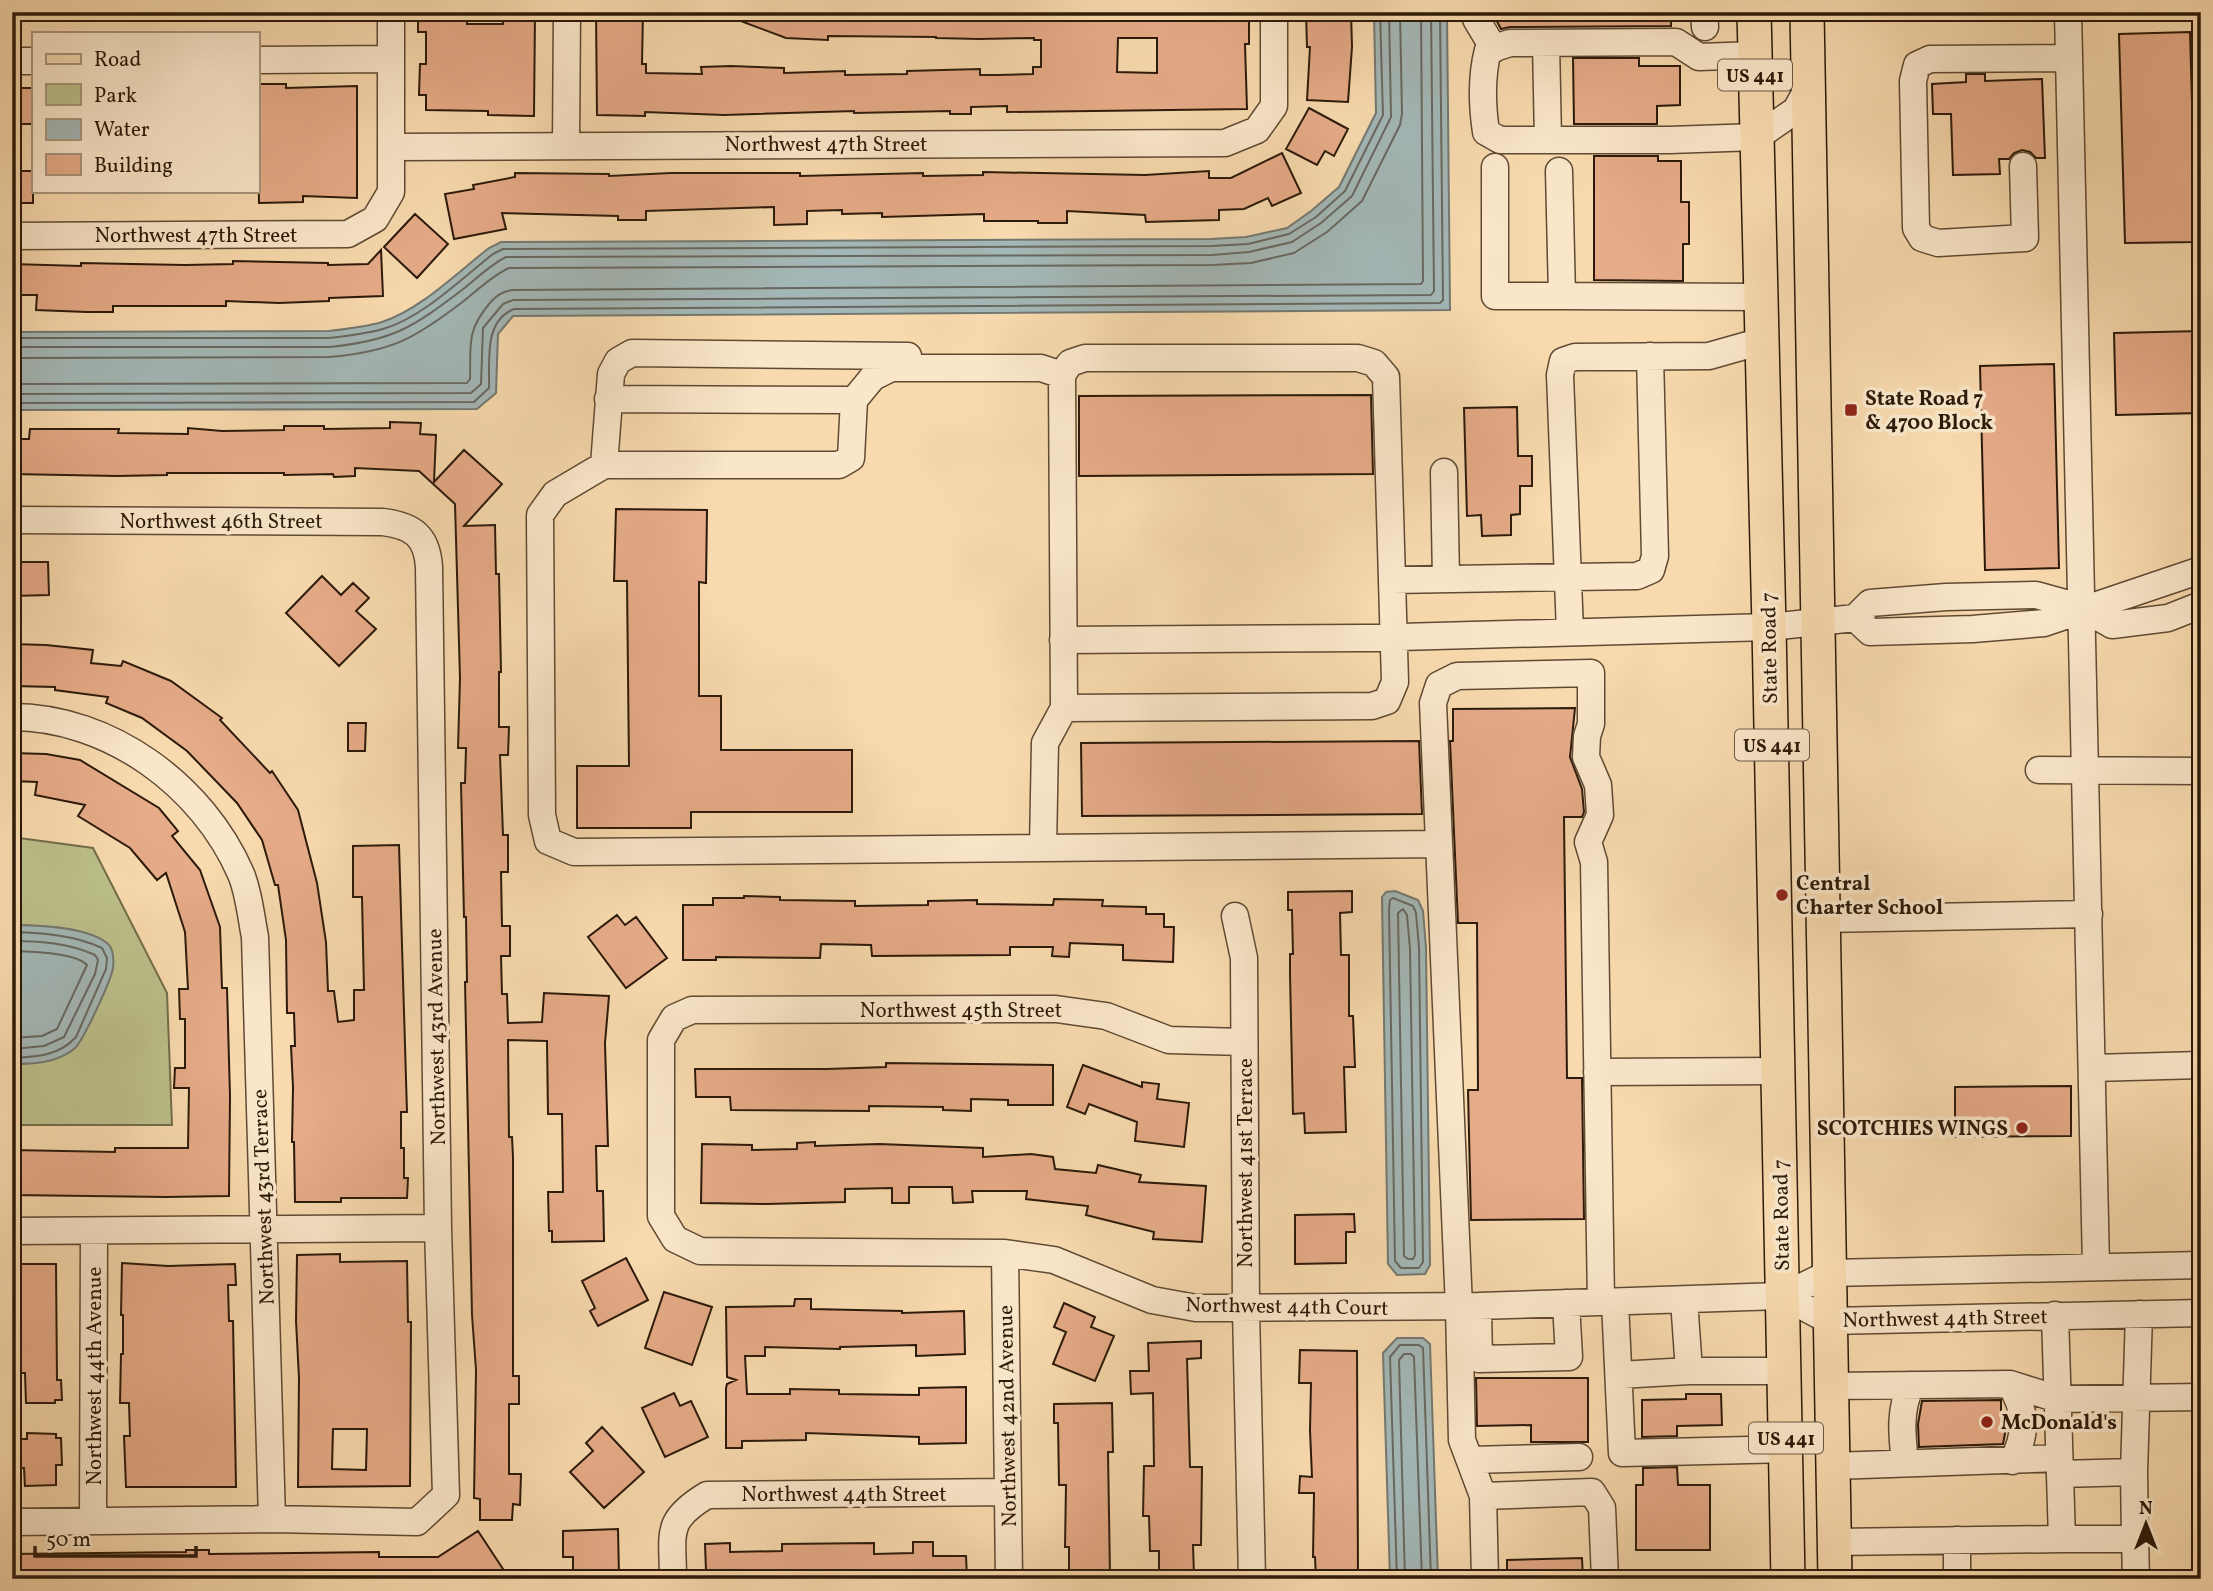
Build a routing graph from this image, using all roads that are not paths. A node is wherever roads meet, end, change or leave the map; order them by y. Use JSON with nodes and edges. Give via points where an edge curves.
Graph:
{"nodes":[{"id":1,"x":391,"y":12,"type":"edge"},
{"id":2,"x":567,"y":12,"type":"edge"},
{"id":3,"x":1275,"y":12,"type":"edge"},
{"id":4,"x":1476,"y":12,"type":"edge"},
{"id":5,"x":1754,"y":12,"type":"edge"},
{"id":6,"x":1807,"y":12,"type":"edge"},
{"id":7,"x":2068,"y":12,"type":"edge"},
{"id":8,"x":1546,"y":43,"type":"junction"},
{"id":9,"x":1494,"y":49,"type":"junction"},
{"id":10,"x":1755,"y":55,"type":"junction"},
{"id":11,"x":2069,"y":58,"type":"junction"},
{"id":12,"x":391,"y":59,"type":"junction"},
{"id":13,"x":259,"y":60,"type":"edge"},
{"id":14,"x":12,"y":61,"type":"edge"},
{"id":15,"x":32,"y":61,"type":"edge"},
{"id":16,"x":1808,"y":89,"type":"junction"},
{"id":17,"x":1757,"y":137,"type":"junction"},
{"id":18,"x":1548,"y":140,"type":"junction"},
{"id":19,"x":566,"y":145,"type":"junction"},
{"id":20,"x":393,"y":147,"type":"junction"},
{"id":21,"x":2023,"y":166,"type":"dead end"},
{"id":22,"x":1495,"y":167,"type":"dead end"},
{"id":23,"x":1559,"y":171,"type":"dead end"},
{"id":24,"x":12,"y":236,"type":"edge"},
{"id":25,"x":1562,"y":296,"type":"junction"},
{"id":26,"x":1761,"y":297,"type":"junction"},
{"id":27,"x":1762,"y":341,"type":"junction"},
{"id":28,"x":1650,"y":356,"type":"junction"},
{"id":29,"x":1085,"y":358,"type":"junction"},
{"id":30,"x":1062,"y":376,"type":"junction"},
{"id":31,"x":608,"y":399,"type":"junction"},
{"id":32,"x":854,"y":400,"type":"junction"},
{"id":33,"x":604,"y":465,"type":"junction"},
{"id":34,"x":1444,"y":472,"type":"dead end"},
{"id":35,"x":12,"y":520,"type":"edge"},
{"id":36,"x":424,"y":541,"type":"joint"},
{"id":37,"x":2201,"y":570,"type":"edge"},
{"id":38,"x":1568,"y":577,"type":"junction"},
{"id":39,"x":1446,"y":579,"type":"junction"},
{"id":40,"x":1392,"y":580,"type":"junction"},
{"id":41,"x":2201,"y":605,"type":"edge"},
{"id":42,"x":2082,"y":608,"type":"junction"},
{"id":43,"x":1817,"y":623,"type":"junction"},
{"id":44,"x":1769,"y":626,"type":"junction"},
{"id":45,"x":1579,"y":631,"type":"junction"},
{"id":46,"x":1394,"y":637,"type":"junction"},
{"id":47,"x":1063,"y":640,"type":"junction"},
{"id":48,"x":1591,"y":673,"type":"junction"},
{"id":49,"x":1063,"y":708,"type":"junction"},
{"id":50,"x":12,"y":717,"type":"edge"},
{"id":51,"x":2039,"y":770,"type":"dead end"},
{"id":52,"x":2086,"y":770,"type":"junction"},
{"id":53,"x":2201,"y":771,"type":"edge"},
{"id":54,"x":1439,"y":844,"type":"junction"},
{"id":55,"x":1043,"y":848,"type":"junction"},
{"id":56,"x":2089,"y":914,"type":"junction"},
{"id":57,"x":1235,"y":916,"type":"dead end"},
{"id":58,"x":1823,"y":919,"type":"junction"},
{"id":59,"x":1244,"y":1042,"type":"junction"},
{"id":60,"x":2201,"y":1065,"type":"edge"},
{"id":61,"x":2092,"y":1068,"type":"junction"},
{"id":62,"x":1778,"y":1071,"type":"junction"},
{"id":63,"x":1597,"y":1072,"type":"junction"},
{"id":64,"x":438,"y":1228,"type":"junction"},
{"id":65,"x":265,"y":1229,"type":"junction"},
{"id":66,"x":12,"y":1231,"type":"edge"},
{"id":67,"x":94,"y":1231,"type":"junction"},
{"id":68,"x":676,"y":1239,"type":"joint"},
{"id":69,"x":1005,"y":1253,"type":"junction"},
{"id":70,"x":2201,"y":1265,"type":"edge"},
{"id":71,"x":2096,"y":1266,"type":"junction"},
{"id":72,"x":1830,"y":1273,"type":"junction"},
{"id":73,"x":1783,"y":1296,"type":"junction"},
{"id":74,"x":1684,"y":1300,"type":"junction"},
{"id":75,"x":1608,"y":1302,"type":"junction"},
{"id":76,"x":1566,"y":1304,"type":"junction"},
{"id":77,"x":1468,"y":1307,"type":"junction"},
{"id":78,"x":1246,"y":1310,"type":"junction"},
{"id":79,"x":2201,"y":1313,"type":"edge"},
{"id":80,"x":2139,"y":1314,"type":"junction"},
{"id":81,"x":2055,"y":1315,"type":"junction"},
{"id":82,"x":1830,"y":1321,"type":"junction"},
{"id":83,"x":1689,"y":1371,"type":"junction"},
{"id":84,"x":1784,"y":1371,"type":"junction"},
{"id":85,"x":1619,"y":1375,"type":"junction"},
{"id":86,"x":2010,"y":1384,"type":"junction"},
{"id":87,"x":1832,"y":1385,"type":"junction"},
{"id":88,"x":1911,"y":1385,"type":"junction"},
{"id":89,"x":2201,"y":1397,"type":"edge"},
{"id":90,"x":2137,"y":1398,"type":"junction"},
{"id":91,"x":2057,"y":1399,"type":"junction"},
{"id":92,"x":1786,"y":1450,"type":"junction"},
{"id":93,"x":1579,"y":1457,"type":"dead end"},
{"id":94,"x":1471,"y":1461,"type":"junction"},
{"id":95,"x":2013,"y":1461,"type":"junction"},
{"id":96,"x":1905,"y":1463,"type":"junction"},
{"id":97,"x":1833,"y":1466,"type":"junction"},
{"id":98,"x":2060,"y":1466,"type":"junction"},
{"id":99,"x":2134,"y":1472,"type":"junction"},
{"id":100,"x":1007,"y":1492,"type":"junction"},
{"id":101,"x":1483,"y":1496,"type":"junction"},
{"id":102,"x":272,"y":1519,"type":"junction"},
{"id":103,"x":93,"y":1521,"type":"junction"},
{"id":104,"x":12,"y":1522,"type":"edge"},
{"id":105,"x":2062,"y":1539,"type":"junction"},
{"id":106,"x":2135,"y":1539,"type":"junction"},
{"id":107,"x":1957,"y":1540,"type":"junction"},
{"id":108,"x":1835,"y":1542,"type":"junction"},
{"id":109,"x":673,"y":1579,"type":"edge"},
{"id":110,"x":1009,"y":1579,"type":"edge"},
{"id":111,"x":1252,"y":1579,"type":"edge"},
{"id":112,"x":1485,"y":1579,"type":"edge"},
{"id":113,"x":1605,"y":1579,"type":"edge"},
{"id":114,"x":1788,"y":1579,"type":"edge"},
{"id":115,"x":1835,"y":1579,"type":"edge"},
{"id":116,"x":1957,"y":1579,"type":"edge"},
{"id":117,"x":2136,"y":1579,"type":"edge"}],
"edges":[{"from":1,"to":12,"type":"street"},
{"from":2,"to":19,"type":"street"},
{"from":3,"to":19,"type":"street","name":"Northwest 47th Street","via":[[1274,106],[1257,130],[1225,143]]},
{"from":4,"to":9,"type":"street"},
{"from":5,"to":10,"type":"main road","name":"State Road 7","number":"US 441"},
{"from":6,"to":16,"type":"main road","number":"US 441"},
{"from":7,"to":11,"type":"street"},
{"from":8,"to":9,"type":"street","via":[[1510,43]]},
{"from":8,"to":10,"type":"street","via":[[1676,42],[1699,57]]},
{"from":8,"to":18,"type":"street"},
{"from":9,"to":18,"type":"street","via":[[1488,51],[1483,69],[1486,132],[1500,140]]},
{"from":10,"to":17,"type":"main road","name":"State Road 7","number":"US 441"},
{"from":11,"to":21,"type":"street","via":[[1930,59],[1917,65],[1913,81],[1916,228],[1922,238],[1938,243],[2025,238]]},
{"from":11,"to":42,"type":"street"},
{"from":12,"to":13,"type":"street"},
{"from":12,"to":20,"type":"street"},
{"from":14,"to":15,"type":"street"},
{"from":16,"to":17,"type":"street","via":[[1796,110]]},
{"from":16,"to":43,"type":"main road","number":"US 441"},
{"from":17,"to":18,"type":"street"},
{"from":17,"to":26,"type":"main road","name":"State Road 7","number":"US 441"},
{"from":19,"to":20,"type":"street","name":"Northwest 47th Street"},
{"from":20,"to":24,"type":"street","name":"Northwest 47th Street","via":[[391,192],[375,219],[348,234]]},
{"from":22,"to":25,"type":"street","via":[[1495,296]]},
{"from":23,"to":25,"type":"street"},
{"from":25,"to":26,"type":"street"},
{"from":26,"to":27,"type":"main road","name":"State Road 7","number":"US 441"},
{"from":27,"to":28,"type":"street","via":[[1709,356]]},
{"from":27,"to":44,"type":"main road","name":"State Road 7","number":"US 441"},
{"from":28,"to":38,"type":"street","via":[[1655,555],[1651,570],[1637,576]]},
{"from":28,"to":38,"type":"street","via":[[1563,360]]},
{"from":29,"to":30,"type":"street","via":[[1070,363]]},
{"from":29,"to":31,"type":"street","via":[[632,354],[618,360]]},
{"from":29,"to":40,"type":"street","via":[[1358,358],[1374,363],[1386,377]]},
{"from":30,"to":32,"type":"street","via":[[1041,368],[891,368],[873,377]]},
{"from":30,"to":47,"type":"street"},
{"from":31,"to":32,"type":"street"},
{"from":31,"to":33,"type":"street"},
{"from":32,"to":33,"type":"street","via":[[851,458],[839,465]]},
{"from":33,"to":55,"type":"street","via":[[555,494],[540,515],[542,815],[548,841],[573,852]]},
{"from":34,"to":39,"type":"street"},
{"from":35,"to":36,"type":"street","name":"Northwest 46th Street","via":[[383,522],[408,528]]},
{"from":36,"to":64,"type":"street","name":"Northwest 43rd Avenue","via":[[429,566]]},
{"from":37,"to":42,"type":"street"},
{"from":38,"to":39,"type":"street"},
{"from":38,"to":45,"type":"street"},
{"from":39,"to":40,"type":"street"},
{"from":40,"to":46,"type":"street"},
{"from":41,"to":42,"type":"street","via":[[2168,618],[2112,625]]},
{"from":42,"to":43,"type":"street","via":[[2044,623],[1973,629],[1870,632],[1855,618]]},
{"from":42,"to":52,"type":"street"},
{"from":43,"to":44,"type":"street"},
{"from":43,"to":58,"type":"main road","number":"US 441"},
{"from":44,"to":45,"type":"street"},
{"from":44,"to":62,"type":"main road","name":"State Road 7","number":"US 441"},
{"from":45,"to":46,"type":"street"},
{"from":45,"to":48,"type":"street"},
{"from":46,"to":47,"type":"street"},
{"from":46,"to":49,"type":"street","via":[[1395,682],[1387,702],[1372,706]]},
{"from":47,"to":49,"type":"street"},
{"from":48,"to":54,"type":"street","via":[[1457,676],[1439,685],[1433,703]]},
{"from":48,"to":63,"type":"street","via":[[1591,724],[1612,785],[1612,816],[1594,862]]},
{"from":49,"to":55,"type":"street","via":[[1045,743]]},
{"from":50,"to":65,"type":"street","name":"Northwest 43rd Terrace","via":[[73,725],[124,746],[175,781],[213,824],[242,876],[255,937]]},
{"from":51,"to":52,"type":"street"},
{"from":52,"to":53,"type":"street"},
{"from":52,"to":56,"type":"street"},
{"from":54,"to":55,"type":"street"},
{"from":54,"to":77,"type":"street"},
{"from":56,"to":58,"type":"street"},
{"from":56,"to":61,"type":"street"},
{"from":57,"to":59,"type":"street","name":"Northwest 41st Terrace","via":[[1244,958]]},
{"from":58,"to":72,"type":"main road","number":"US 441"},
{"from":59,"to":68,"type":"street","name":"Northwest 45th Street","via":[[1169,1040],[1106,1016],[1056,1009],[692,1010],[674,1018],[661,1040],[661,1216]]},
{"from":59,"to":78,"type":"street","name":"Northwest 41st Terrace"},
{"from":60,"to":61,"type":"street"},
{"from":61,"to":71,"type":"street"},
{"from":62,"to":63,"type":"street"},
{"from":62,"to":73,"type":"main road","name":"State Road 7","number":"US 441"},
{"from":63,"to":75,"type":"street"},
{"from":64,"to":65,"type":"street"},
{"from":64,"to":102,"type":"street","name":"Northwest 43rd Avenue","via":[[446,1494],[417,1522]]},
{"from":65,"to":67,"type":"street"},
{"from":65,"to":102,"type":"street","name":"Northwest 43rd Terrace"},
{"from":66,"to":67,"type":"street"},
{"from":67,"to":103,"type":"street","name":"Northwest 44th Avenue"},
{"from":68,"to":69,"type":"street","name":"Northwest 44th Court","via":[[700,1251]]},
{"from":69,"to":78,"type":"street","name":"Northwest 44th Court","via":[[1054,1260],[1152,1300]]},
{"from":69,"to":100,"type":"street","name":"Northwest 42nd Avenue"},
{"from":70,"to":71,"type":"street"},
{"from":71,"to":72,"type":"street"},
{"from":72,"to":73,"type":"street"},
{"from":72,"to":82,"type":"main road","number":"US 441"},
{"from":73,"to":74,"type":"street","name":"Northwest 44th Court"},
{"from":73,"to":82,"type":"street","name":"Northwest 44th Street"},
{"from":73,"to":84,"type":"main road","name":"State Road 7","number":"US 441"},
{"from":74,"to":75,"type":"street","name":"Northwest 44th Court"},
{"from":74,"to":83,"type":"street"},
{"from":75,"to":76,"type":"street","name":"Northwest 44th Court"},
{"from":75,"to":85,"type":"street"},
{"from":76,"to":77,"type":"street","name":"Northwest 44th Court"},
{"from":76,"to":77,"type":"street","via":[[1569,1357],[1479,1359]]},
{"from":77,"to":78,"type":"street","name":"Northwest 44th Court"},
{"from":77,"to":94,"type":"street","via":[[1462,1440]]},
{"from":78,"to":111,"type":"street","name":"Northwest 41st Terrace"},
{"from":79,"to":80,"type":"street","name":"Northwest 44th Street"},
{"from":80,"to":81,"type":"street","name":"Northwest 44th Street"},
{"from":80,"to":90,"type":"street"},
{"from":81,"to":82,"type":"street","name":"Northwest 44th Street"},
{"from":81,"to":91,"type":"street"},
{"from":82,"to":87,"type":"main road","number":"US 441"},
{"from":83,"to":84,"type":"street"},
{"from":83,"to":85,"type":"street"},
{"from":84,"to":92,"type":"main road","name":"State Road 7","number":"US 441"},
{"from":85,"to":92,"type":"street","via":[[1622,1453]]},
{"from":86,"to":88,"type":"street"},
{"from":86,"to":91,"type":"street"},
{"from":86,"to":95,"type":"street","via":[[2019,1399],[2024,1427]]},
{"from":87,"to":88,"type":"street"},
{"from":87,"to":97,"type":"main road","number":"US 441"},
{"from":88,"to":96,"type":"street","via":[[1902,1413]]},
{"from":89,"to":90,"type":"street"},
{"from":90,"to":91,"type":"street"},
{"from":90,"to":99,"type":"street"},
{"from":91,"to":98,"type":"street"},
{"from":92,"to":114,"type":"main road","name":"State Road 7","number":"US 441"},
{"from":93,"to":94,"type":"street"},
{"from":94,"to":101,"type":"street"},
{"from":95,"to":96,"type":"street"},
{"from":95,"to":98,"type":"street"},
{"from":96,"to":97,"type":"street"},
{"from":97,"to":108,"type":"main road","number":"US 441"},
{"from":98,"to":99,"type":"street"},
{"from":98,"to":105,"type":"street"},
{"from":99,"to":106,"type":"street"},
{"from":100,"to":109,"type":"street","name":"Northwest 44th Street","via":[[707,1495],[685,1508],[674,1526]]},
{"from":100,"to":110,"type":"street","name":"Northwest 42nd Avenue"},
{"from":101,"to":112,"type":"street"},
{"from":101,"to":113,"type":"street","via":[[1592,1492],[1602,1508]]},
{"from":102,"to":103,"type":"street"},
{"from":103,"to":104,"type":"street"},
{"from":105,"to":106,"type":"street"},
{"from":105,"to":107,"type":"street"},
{"from":106,"to":117,"type":"street"},
{"from":107,"to":108,"type":"street"},
{"from":107,"to":116,"type":"street"},
{"from":108,"to":115,"type":"main road","number":"US 441"}]}
